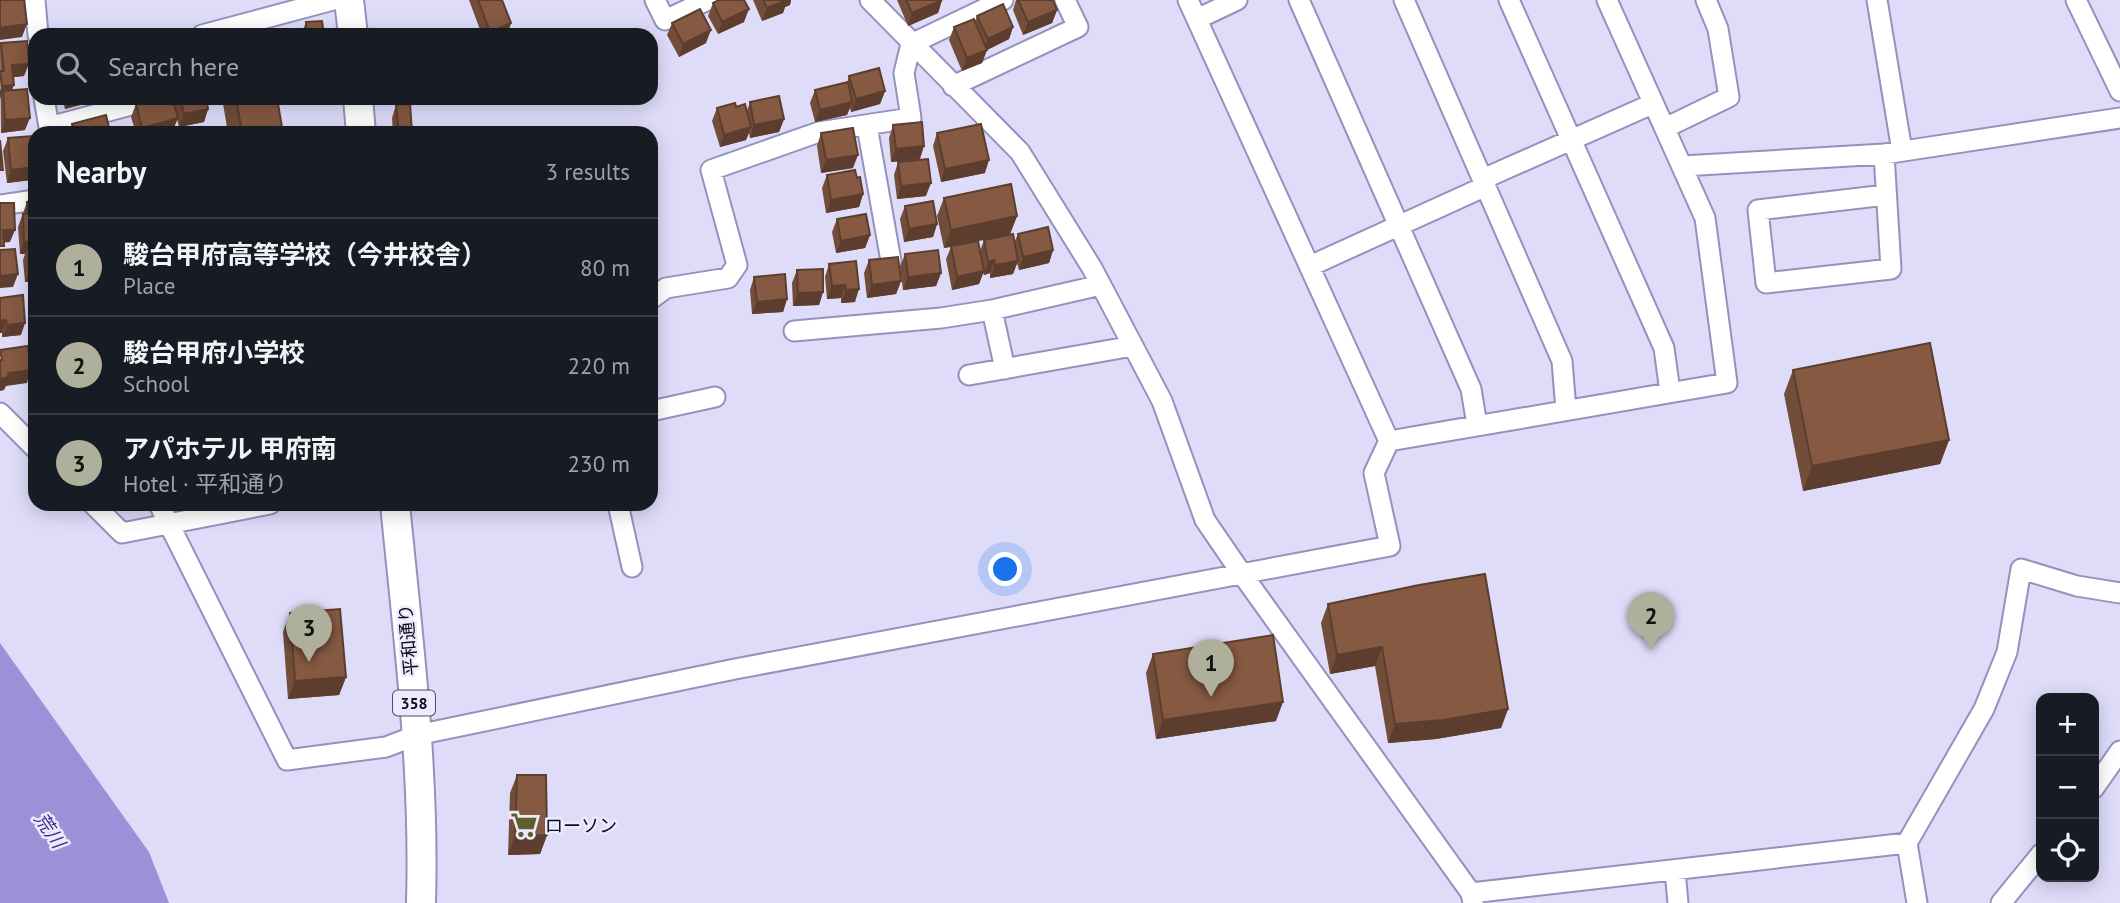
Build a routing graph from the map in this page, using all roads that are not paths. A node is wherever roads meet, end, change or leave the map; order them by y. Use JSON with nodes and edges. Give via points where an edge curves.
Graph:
{"nodes":[{"id":1,"x":35,"y":0,"type":"edge"},
{"id":2,"x":332,"y":0,"type":"edge"},
{"id":3,"x":349,"y":0,"type":"edge"},
{"id":4,"x":654,"y":0,"type":"edge"},
{"id":5,"x":708,"y":0,"type":"edge"},
{"id":6,"x":870,"y":0,"type":"edge"},
{"id":7,"x":1003,"y":0,"type":"edge"},
{"id":8,"x":1065,"y":0,"type":"edge"},
{"id":9,"x":1188,"y":0,"type":"edge"},
{"id":10,"x":1237,"y":0,"type":"edge"},
{"id":11,"x":1299,"y":0,"type":"edge"},
{"id":12,"x":1404,"y":0,"type":"edge"},
{"id":13,"x":1509,"y":0,"type":"edge"},
{"id":14,"x":1607,"y":0,"type":"edge"},
{"id":15,"x":1706,"y":0,"type":"edge"},
{"id":16,"x":1877,"y":0,"type":"edge"},
{"id":17,"x":2076,"y":0,"type":"edge"},
{"id":18,"x":1197,"y":19,"type":"junction"},
{"id":19,"x":37,"y":28,"type":"edge"},
{"id":20,"x":228,"y":28,"type":"edge"},
{"id":21,"x":351,"y":28,"type":"edge"},
{"id":22,"x":911,"y":44,"type":"junction"},
{"id":23,"x":953,"y":86,"type":"junction"},
{"id":24,"x":2120,"y":91,"type":"edge"},
{"id":25,"x":1652,"y":104,"type":"junction"},
{"id":26,"x":45,"y":105,"type":"edge"},
{"id":27,"x":133,"y":105,"type":"edge"},
{"id":28,"x":359,"y":105,"type":"edge"},
{"id":29,"x":2120,"y":118,"type":"edge"},
{"id":30,"x":48,"y":126,"type":"edge"},
{"id":31,"x":62,"y":126,"type":"edge"},
{"id":32,"x":360,"y":126,"type":"edge"},
{"id":33,"x":867,"y":126,"type":"junction"},
{"id":34,"x":1665,"y":128,"type":"junction"},
{"id":35,"x":1570,"y":141,"type":"junction"},
{"id":36,"x":1893,"y":153,"type":"junction"},
{"id":37,"x":1683,"y":166,"type":"junction"},
{"id":38,"x":1485,"y":183,"type":"junction"},
{"id":39,"x":1886,"y":195,"type":"junction"},
{"id":40,"x":28,"y":201,"type":"edge"},
{"id":41,"x":0,"y":205,"type":"edge"},
{"id":42,"x":1399,"y":225,"type":"junction"},
{"id":43,"x":891,"y":261,"type":"edge"},
{"id":44,"x":1310,"y":266,"type":"junction"},
{"id":45,"x":1101,"y":285,"type":"junction"},
{"id":46,"x":658,"y":294,"type":"edge"},
{"id":47,"x":992,"y":310,"type":"junction"},
{"id":48,"x":794,"y":331,"type":"dead end"},
{"id":49,"x":1133,"y":346,"type":"junction"},
{"id":50,"x":1005,"y":369,"type":"junction"},
{"id":51,"x":969,"y":375,"type":"dead end"},
{"id":52,"x":1670,"y":392,"type":"junction"},
{"id":53,"x":715,"y":397,"type":"dead end"},
{"id":54,"x":658,"y":409,"type":"edge"},
{"id":55,"x":1566,"y":410,"type":"junction"},
{"id":56,"x":0,"y":414,"type":"edge"},
{"id":57,"x":1478,"y":425,"type":"junction"},
{"id":58,"x":28,"y":441,"type":"edge"},
{"id":59,"x":1389,"y":441,"type":"junction"},
{"id":60,"x":100,"y":511,"type":"edge"},
{"id":61,"x":162,"y":511,"type":"edge"},
{"id":62,"x":205,"y":511,"type":"edge"},
{"id":63,"x":397,"y":511,"type":"edge"},
{"id":64,"x":620,"y":511,"type":"edge"},
{"id":65,"x":169,"y":524,"type":"junction"},
{"id":66,"x":632,"y":567,"type":"dead end"},
{"id":67,"x":1241,"y":574,"type":"junction"},
{"id":68,"x":2120,"y":593,"type":"edge"},
{"id":69,"x":417,"y":735,"type":"junction"},
{"id":70,"x":2120,"y":751,"type":"edge"},
{"id":71,"x":2099,"y":781,"type":"edge"},
{"id":72,"x":1906,"y":843,"type":"junction"},
{"id":73,"x":2036,"y":860,"type":"edge"},
{"id":74,"x":1675,"y":870,"type":"junction"},
{"id":75,"x":1472,"y":898,"type":"edge"},
{"id":76,"x":421,"y":903,"type":"edge"},
{"id":77,"x":1678,"y":903,"type":"edge"},
{"id":78,"x":1917,"y":903,"type":"edge"},
{"id":79,"x":2001,"y":903,"type":"edge"}],
"edges":[{"from":1,"to":19,"type":"street"},
{"from":2,"to":20,"type":"street"},
{"from":3,"to":21,"type":"highway"},
{"from":4,"to":5,"type":"street","via":[[665,20]]},
{"from":6,"to":22,"type":"street"},
{"from":7,"to":22,"type":"street"},
{"from":8,"to":23,"type":"street","via":[[1078,27]]},
{"from":9,"to":18,"type":"street"},
{"from":10,"to":18,"type":"street"},
{"from":11,"to":42,"type":"street"},
{"from":12,"to":38,"type":"street"},
{"from":13,"to":35,"type":"street"},
{"from":14,"to":25,"type":"street"},
{"from":15,"to":34,"type":"street","via":[[1718,30],[1729,97]]},
{"from":16,"to":36,"type":"street"},
{"from":17,"to":24,"type":"street"},
{"from":18,"to":44,"type":"street"},
{"from":22,"to":23,"type":"street"},
{"from":22,"to":33,"type":"street","via":[[904,73],[911,118]]},
{"from":23,"to":45,"type":"street","via":[[1020,152]]},
{"from":25,"to":34,"type":"street"},
{"from":25,"to":35,"type":"street"},
{"from":26,"to":30,"type":"street"},
{"from":27,"to":31,"type":"street"},
{"from":28,"to":32,"type":"highway"},
{"from":29,"to":36,"type":"street"},
{"from":33,"to":43,"type":"street"},
{"from":33,"to":46,"type":"street","via":[[819,132],[711,170],[737,265],[728,278],[666,288]]},
{"from":34,"to":37,"type":"street"},
{"from":35,"to":38,"type":"street"},
{"from":35,"to":52,"type":"street","via":[[1664,348]]},
{"from":36,"to":37,"type":"street"},
{"from":36,"to":39,"type":"street"},
{"from":37,"to":52,"type":"street","via":[[1705,218],[1727,383]]},
{"from":38,"to":42,"type":"street"},
{"from":38,"to":55,"type":"street","via":[[1562,361]]},
{"from":39,"to":39,"type":"street","via":[[1758,210],[1766,283],[1891,269]]},
{"from":40,"to":41,"type":"street"},
{"from":42,"to":44,"type":"street"},
{"from":42,"to":57,"type":"street","via":[[1471,389]]},
{"from":44,"to":59,"type":"street"},
{"from":45,"to":47,"type":"street"},
{"from":45,"to":49,"type":"street"},
{"from":47,"to":48,"type":"street"},
{"from":47,"to":50,"type":"street"},
{"from":49,"to":50,"type":"street"},
{"from":49,"to":67,"type":"street","via":[[1162,401],[1205,520]]},
{"from":50,"to":51,"type":"street"},
{"from":52,"to":55,"type":"street"},
{"from":53,"to":54,"type":"street"},
{"from":55,"to":57,"type":"street"},
{"from":56,"to":58,"type":"street"},
{"from":57,"to":59,"type":"street"},
{"from":59,"to":67,"type":"street","via":[[1374,473],[1390,546]]},
{"from":60,"to":65,"type":"street","via":[[122,533]]},
{"from":61,"to":65,"type":"street"},
{"from":62,"to":65,"type":"street"},
{"from":63,"to":69,"type":"highway","name":"平和通り","number":"358"},
{"from":64,"to":66,"type":"street"},
{"from":65,"to":69,"type":"street","via":[[287,760],[386,747]]},
{"from":67,"to":69,"type":"street","via":[[735,668]]},
{"from":67,"to":75,"type":"street"},
{"from":68,"to":72,"type":"street","via":[[2021,569],[2007,652],[1984,709]]},
{"from":69,"to":76,"type":"highway","name":"平和通り","number":"358"},
{"from":70,"to":71,"type":"street"},
{"from":72,"to":74,"type":"street"},
{"from":72,"to":78,"type":"street"},
{"from":73,"to":79,"type":"street"},
{"from":74,"to":75,"type":"street"},
{"from":74,"to":77,"type":"street"}]}
